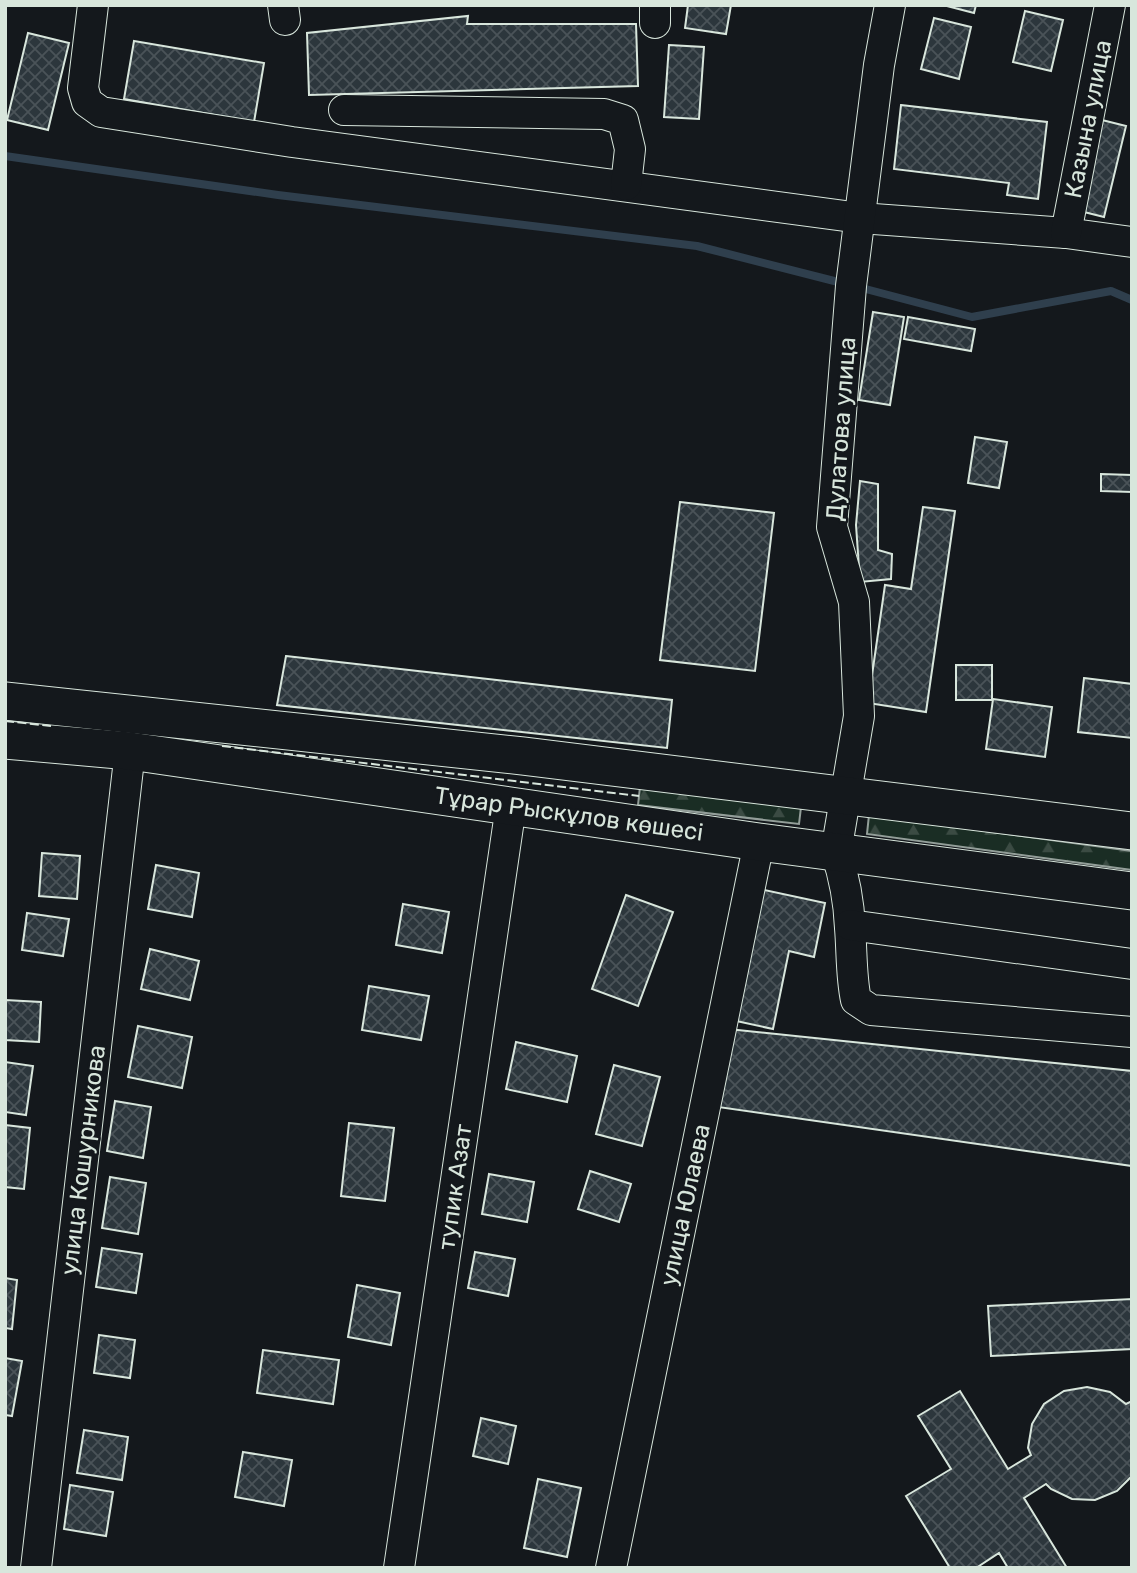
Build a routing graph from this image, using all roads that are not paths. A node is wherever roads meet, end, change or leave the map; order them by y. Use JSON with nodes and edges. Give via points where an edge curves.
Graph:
{"nodes":[{"id":1,"x":93,"y":5,"type":"edge"},
{"id":2,"x":890,"y":5,"type":"edge"},
{"id":3,"x":1110,"y":5,"type":"edge"},
{"id":4,"x":344,"y":110,"type":"dead end"},
{"id":5,"x":626,"y":185,"type":"junction"},
{"id":6,"x":860,"y":218,"type":"junction"},
{"id":7,"x":1066,"y":233,"type":"junction"},
{"id":8,"x":1132,"y":242,"type":"edge"},
{"id":9,"x":5,"y":701,"type":"edge"},
{"id":10,"x":5,"y":740,"type":"edge"},
{"id":11,"x":130,"y":751,"type":"junction"},
{"id":12,"x":845,"y":796,"type":"junction"},
{"id":13,"x":511,"y":806,"type":"junction"},
{"id":14,"x":1132,"y":831,"type":"edge"},
{"id":15,"x":759,"y":842,"type":"junction"},
{"id":16,"x":836,"y":852,"type":"junction"},
{"id":17,"x":1132,"y":891,"type":"edge"},
{"id":18,"x":850,"y":925,"type":"junction"},
{"id":19,"x":1132,"y":964,"type":"edge"},
{"id":20,"x":1132,"y":1032,"type":"edge"},
{"id":21,"x":36,"y":1568,"type":"edge"},
{"id":22,"x":399,"y":1568,"type":"edge"},
{"id":23,"x":611,"y":1568,"type":"edge"}],
"edges":[{"from":1,"to":5,"type":"street","via":[[83,88],[87,102],[101,112]]},
{"from":2,"to":6,"type":"street","name":"Дулатова улица"},
{"from":3,"to":7,"type":"street","name":"Казына улица"},
{"from":4,"to":5,"type":"street","via":[[604,114],[623,120],[630,149]]},
{"from":5,"to":6,"type":"street"},
{"from":6,"to":7,"type":"street"},
{"from":6,"to":12,"type":"street","name":"Дулатова улица","via":[[832,527],[854,602],[859,716]]},
{"from":7,"to":8,"type":"street"},
{"from":9,"to":12,"type":"main road","name":"Тұрар Рыскұлов көшесі","via":[[523,756]]},
{"from":10,"to":11,"type":"main road","name":"Тұрар Рыскұлов көшесі"},
{"from":11,"to":13,"type":"main road","name":"Тұрар Рыскұлов көшесі"},
{"from":11,"to":21,"type":"street","name":"улица Кошурникова"},
{"from":12,"to":14,"type":"main road","name":"Тұрар Рыскұлов көшесі"},
{"from":12,"to":16,"type":"street","name":"Дулатова улица"},
{"from":13,"to":15,"type":"main road","name":"Тұрар Рыскұлов көшесі"},
{"from":13,"to":22,"type":"street","name":"тупик Азат"},
{"from":15,"to":16,"type":"main road","name":"Тұрар Рыскұлов көшесі"},
{"from":15,"to":23,"type":"street","name":"улица Юлаева"},
{"from":16,"to":17,"type":"main road","name":"Тұрар Рыскұлов көшесі"},
{"from":16,"to":18,"type":"street"},
{"from":18,"to":19,"type":"street"},
{"from":18,"to":20,"type":"street","via":[[856,1000],[871,1010]]}]}
